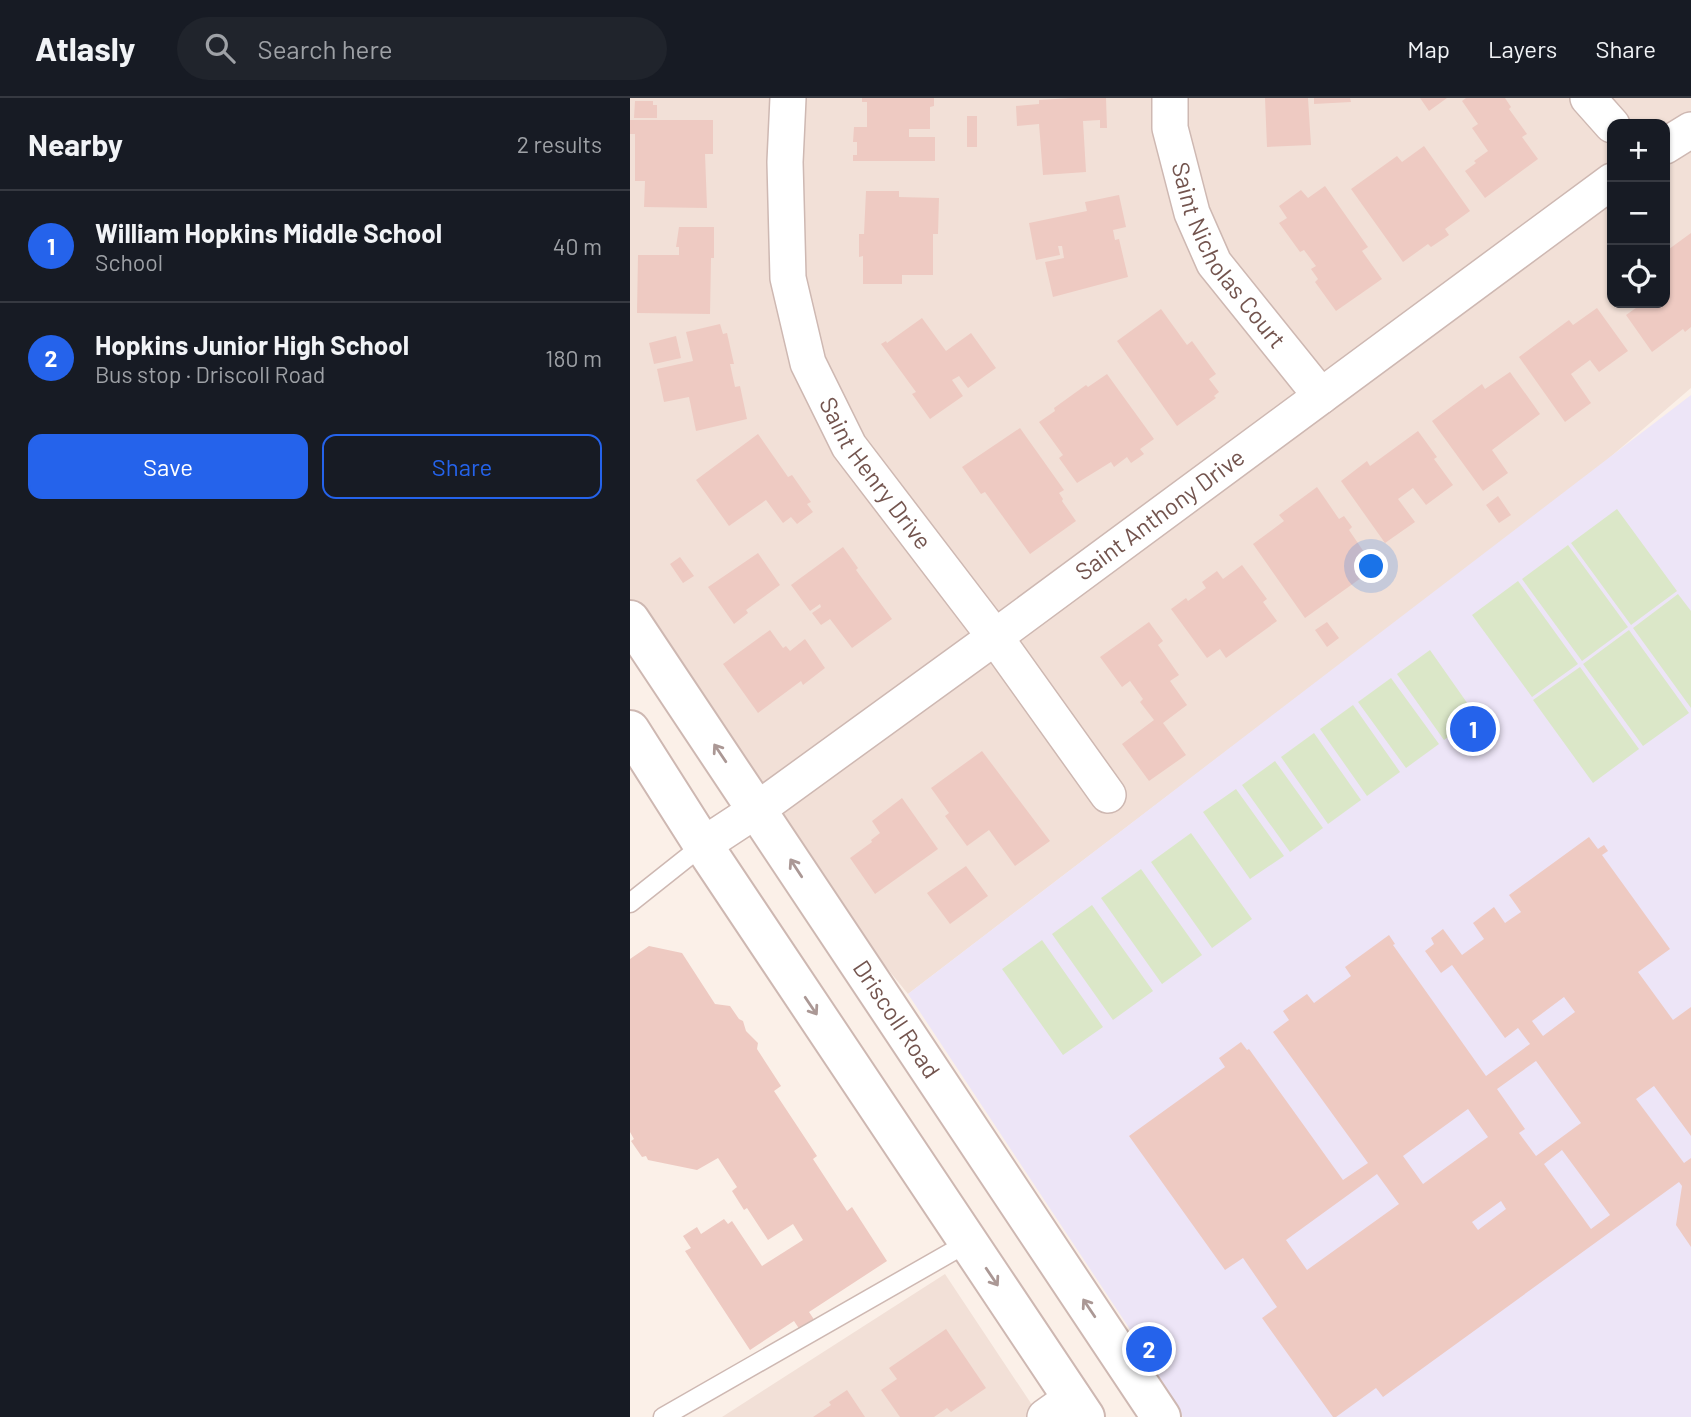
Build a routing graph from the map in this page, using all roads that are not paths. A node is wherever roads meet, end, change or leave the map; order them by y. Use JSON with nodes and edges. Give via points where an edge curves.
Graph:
{"nodes":[{"id":1,"x":788,"y":98,"type":"edge"},
{"id":2,"x":1170,"y":98,"type":"edge"},
{"id":3,"x":1588,"y":98,"type":"edge"},
{"id":4,"x":1607,"y":119,"type":"edge"},
{"id":5,"x":1691,"y":130,"type":"edge"},
{"id":6,"x":1670,"y":143,"type":"edge"},
{"id":7,"x":1611,"y":182,"type":"edge"},
{"id":8,"x":1321,"y":396,"type":"junction"},
{"id":9,"x":630,"y":620,"type":"edge"},
{"id":10,"x":995,"y":637,"type":"junction"},
{"id":11,"x":630,"y":730,"type":"edge"},
{"id":12,"x":1108,"y":795,"type":"dead end"},
{"id":13,"x":758,"y":809,"type":"junction"},
{"id":14,"x":703,"y":845,"type":"junction"},
{"id":15,"x":630,"y":903,"type":"edge"},
{"id":16,"x":969,"y":1242,"type":"junction"},
{"id":17,"x":1068,"y":1410,"type":"edge"},
{"id":18,"x":663,"y":1417,"type":"edge"},
{"id":19,"x":1161,"y":1417,"type":"edge"}],
"edges":[{"from":1,"to":10,"type":"street","name":"Saint Henry Drive","via":[[788,278],[807,363],[849,446]]},
{"from":2,"to":8,"type":"street","name":"Saint Nicholas Court","via":[[1170,128],[1192,213],[1214,263]]},
{"from":3,"to":4,"type":"street"},
{"from":5,"to":6,"type":"street"},
{"from":7,"to":8,"type":"street","name":"Saint Anthony Drive"},
{"from":8,"to":10,"type":"street","name":"Saint Anthony Drive"},
{"from":13,"to":9,"type":"street","name":"Driscoll Road","one_way":true},
{"from":10,"to":12,"type":"street","name":"Saint Henry Drive"},
{"from":10,"to":13,"type":"street","name":"Saint Anthony Drive"},
{"from":11,"to":14,"type":"street"},
{"from":13,"to":14,"type":"street","name":"Saint Anthony Drive"},
{"from":19,"to":13,"type":"street","name":"Driscoll Road","one_way":true},
{"from":14,"to":15,"type":"lane"},
{"from":14,"to":16,"type":"street","one_way":true},
{"from":16,"to":17,"type":"street","one_way":true},
{"from":16,"to":18,"type":"lane"}]}
